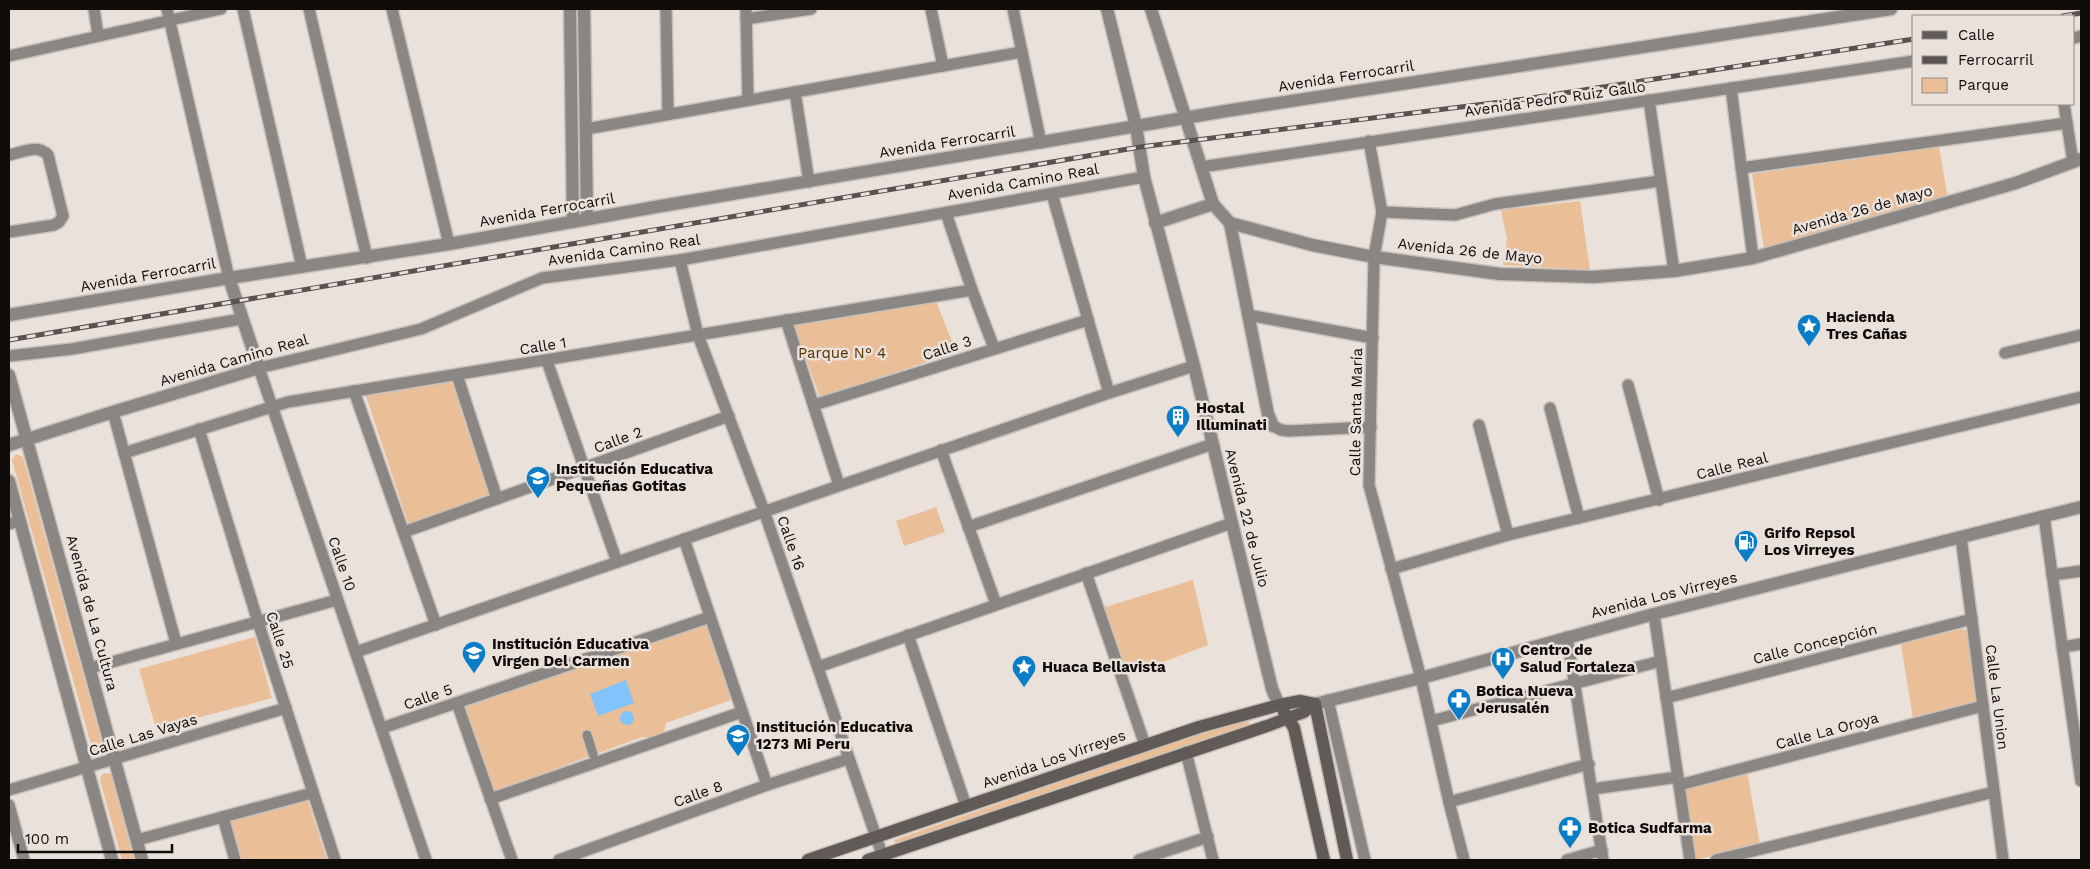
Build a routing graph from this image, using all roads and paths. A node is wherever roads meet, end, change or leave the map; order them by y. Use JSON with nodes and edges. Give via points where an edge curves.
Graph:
{"nodes":[{"id":1,"x":94,"y":9,"type":"edge"},
{"id":2,"x":166,"y":9,"type":"edge"},
{"id":3,"x":221,"y":9,"type":"edge"},
{"id":4,"x":243,"y":9,"type":"edge"},
{"id":5,"x":309,"y":9,"type":"edge"},
{"id":6,"x":392,"y":9,"type":"edge"},
{"id":7,"x":570,"y":9,"type":"edge"},
{"id":8,"x":584,"y":9,"type":"edge"},
{"id":9,"x":666,"y":9,"type":"edge"},
{"id":10,"x":811,"y":9,"type":"edge"},
{"id":11,"x":931,"y":9,"type":"edge"},
{"id":12,"x":1013,"y":9,"type":"edge"},
{"id":13,"x":1106,"y":9,"type":"edge"},
{"id":14,"x":1151,"y":9,"type":"edge"},
{"id":15,"x":1891,"y":9,"type":"edge"},
{"id":16,"x":746,"y":14,"type":"edge"},
{"id":17,"x":168,"y":21,"type":"junction"},
{"id":18,"x":98,"y":35,"type":"junction"},
{"id":19,"x":1022,"y":52,"type":"junction"},
{"id":20,"x":9,"y":56,"type":"edge"},
{"id":21,"x":1912,"y":61,"type":"edge"},
{"id":22,"x":943,"y":66,"type":"junction"},
{"id":23,"x":1731,"y":88,"type":"junction"},
{"id":24,"x":795,"y":92,"type":"junction"},
{"id":25,"x":748,"y":100,"type":"junction"},
{"id":26,"x":1649,"y":100,"type":"junction"},
{"id":27,"x":2064,"y":105,"type":"edge"},
{"id":28,"x":668,"y":114,"type":"junction"},
{"id":29,"x":1184,"y":118,"type":"junction"},
{"id":30,"x":2067,"y":123,"type":"junction"},
{"id":31,"x":1136,"y":126,"type":"junction"},
{"id":32,"x":586,"y":129,"type":"junction"},
{"id":33,"x":1369,"y":141,"type":"junction"},
{"id":34,"x":1040,"y":143,"type":"junction"},
{"id":35,"x":9,"y":155,"type":"edge"},
{"id":36,"x":2077,"y":161,"type":"edge"},
{"id":37,"x":1201,"y":167,"type":"junction"},
{"id":38,"x":1741,"y":168,"type":"junction"},
{"id":39,"x":1144,"y":177,"type":"junction"},
{"id":40,"x":1660,"y":181,"type":"junction"},
{"id":41,"x":808,"y":182,"type":"junction"},
{"id":42,"x":1052,"y":194,"type":"junction"},
{"id":43,"x":1213,"y":204,"type":"junction"},
{"id":44,"x":946,"y":212,"type":"junction"},
{"id":45,"x":1382,"y":212,"type":"junction"},
{"id":46,"x":587,"y":219,"type":"junction"},
{"id":47,"x":572,"y":222,"type":"junction"},
{"id":48,"x":1155,"y":223,"type":"junction"},
{"id":49,"x":1230,"y":224,"type":"junction"},
{"id":50,"x":9,"y":232,"type":"edge"},
{"id":51,"x":449,"y":244,"type":"junction"},
{"id":52,"x":1374,"y":257,"type":"junction"},
{"id":53,"x":367,"y":258,"type":"junction"},
{"id":54,"x":1753,"y":258,"type":"junction"},
{"id":55,"x":680,"y":260,"type":"junction"},
{"id":56,"x":302,"y":267,"type":"junction"},
{"id":57,"x":1674,"y":271,"type":"junction"},
{"id":58,"x":228,"y":278,"type":"junction"},
{"id":59,"x":972,"y":290,"type":"junction"},
{"id":60,"x":9,"y":315,"type":"edge"},
{"id":61,"x":1248,"y":315,"type":"junction"},
{"id":62,"x":241,"y":318,"type":"junction"},
{"id":63,"x":786,"y":320,"type":"junction"},
{"id":64,"x":1088,"y":320,"type":"junction"},
{"id":65,"x":2081,"y":334,"type":"edge"},
{"id":66,"x":698,"y":335,"type":"junction"},
{"id":67,"x":1373,"y":338,"type":"junction"},
{"id":68,"x":994,"y":348,"type":"junction"},
{"id":69,"x":2005,"y":353,"type":"dead end"},
{"id":70,"x":9,"y":356,"type":"edge"},
{"id":71,"x":547,"y":361,"type":"junction"},
{"id":72,"x":1194,"y":366,"type":"junction"},
{"id":73,"x":259,"y":368,"type":"junction"},
{"id":74,"x":9,"y":375,"type":"edge"},
{"id":75,"x":457,"y":375,"type":"junction"},
{"id":76,"x":1628,"y":385,"type":"dead end"},
{"id":77,"x":354,"y":391,"type":"junction"},
{"id":78,"x":1109,"y":393,"type":"junction"},
{"id":79,"x":2081,"y":397,"type":"edge"},
{"id":80,"x":814,"y":405,"type":"junction"},
{"id":81,"x":271,"y":407,"type":"junction"},
{"id":82,"x":1550,"y":408,"type":"dead end"},
{"id":83,"x":113,"y":412,"type":"junction"},
{"id":84,"x":729,"y":416,"type":"junction"},
{"id":85,"x":1480,"y":425,"type":"dead end"},
{"id":86,"x":1273,"y":426,"type":"joint"},
{"id":87,"x":1371,"y":426,"type":"junction"},
{"id":88,"x":199,"y":429,"type":"junction"},
{"id":89,"x":28,"y":440,"type":"junction"},
{"id":90,"x":1213,"y":444,"type":"junction"},
{"id":91,"x":9,"y":446,"type":"edge"},
{"id":92,"x":941,"y":450,"type":"junction"},
{"id":93,"x":124,"y":453,"type":"junction"},
{"id":94,"x":583,"y":468,"type":"junction"},
{"id":95,"x":9,"y":481,"type":"edge"},
{"id":96,"x":839,"y":485,"type":"junction"},
{"id":97,"x":497,"y":499,"type":"junction"},
{"id":98,"x":1659,"y":500,"type":"junction"},
{"id":99,"x":2081,"y":508,"type":"edge"},
{"id":100,"x":764,"y":511,"type":"junction"},
{"id":101,"x":2044,"y":516,"type":"junction"},
{"id":102,"x":1579,"y":518,"type":"junction"},
{"id":103,"x":14,"y":522,"type":"edge"},
{"id":104,"x":1232,"y":523,"type":"junction"},
{"id":105,"x":968,"y":527,"type":"junction"},
{"id":106,"x":404,"y":532,"type":"junction"},
{"id":107,"x":1508,"y":535,"type":"junction"},
{"id":108,"x":1961,"y":537,"type":"junction"},
{"id":109,"x":684,"y":539,"type":"junction"},
{"id":110,"x":617,"y":562,"type":"junction"},
{"id":111,"x":1391,"y":569,"type":"junction"},
{"id":112,"x":2081,"y":571,"type":"edge"},
{"id":113,"x":1086,"y":573,"type":"junction"},
{"id":114,"x":2052,"y":575,"type":"junction"},
{"id":115,"x":336,"y":600,"type":"junction"},
{"id":116,"x":996,"y":604,"type":"junction"},
{"id":117,"x":1654,"y":614,"type":"junction"},
{"id":118,"x":710,"y":617,"type":"junction"},
{"id":119,"x":1972,"y":619,"type":"junction"},
{"id":120,"x":258,"y":622,"type":"junction"},
{"id":121,"x":436,"y":625,"type":"junction"},
{"id":122,"x":908,"y":635,"type":"junction"},
{"id":123,"x":1568,"y":637,"type":"junction"},
{"id":124,"x":176,"y":643,"type":"junction"},
{"id":125,"x":2081,"y":644,"type":"edge"},
{"id":126,"x":2062,"y":647,"type":"junction"},
{"id":127,"x":356,"y":652,"type":"junction"},
{"id":128,"x":1660,"y":661,"type":"junction"},
{"id":129,"x":818,"y":667,"type":"junction"},
{"id":130,"x":90,"y":668,"type":"junction"},
{"id":131,"x":1421,"y":678,"type":"junction"},
{"id":132,"x":1575,"y":683,"type":"junction"},
{"id":133,"x":1666,"y":698,"type":"junction"},
{"id":134,"x":1328,"y":700,"type":"junction"},
{"id":135,"x":457,"y":703,"type":"junction"},
{"id":136,"x":1315,"y":704,"type":"junction"},
{"id":137,"x":1279,"y":705,"type":"junction"},
{"id":138,"x":1983,"y":706,"type":"junction"},
{"id":139,"x":286,"y":708,"type":"junction"},
{"id":140,"x":742,"y":712,"type":"junction"},
{"id":141,"x":2076,"y":712,"type":"edge"},
{"id":142,"x":1289,"y":718,"type":"junction"},
{"id":143,"x":1431,"y":721,"type":"junction"},
{"id":144,"x":382,"y":728,"type":"junction"},
{"id":145,"x":587,"y":734,"type":"dead end"},
{"id":146,"x":1145,"y":745,"type":"junction"},
{"id":147,"x":1186,"y":752,"type":"junction"},
{"id":148,"x":593,"y":754,"type":"dead end"},
{"id":149,"x":114,"y":758,"type":"junction"},
{"id":150,"x":848,"y":759,"type":"junction"},
{"id":151,"x":1589,"y":764,"type":"junction"},
{"id":152,"x":87,"y":768,"type":"junction"},
{"id":153,"x":1678,"y":781,"type":"junction"},
{"id":154,"x":2081,"y":781,"type":"edge"},
{"id":155,"x":767,"y":785,"type":"junction"},
{"id":156,"x":1593,"y":789,"type":"junction"},
{"id":157,"x":9,"y":790,"type":"edge"},
{"id":158,"x":1994,"y":792,"type":"junction"},
{"id":159,"x":312,"y":793,"type":"junction"},
{"id":160,"x":490,"y":799,"type":"junction"},
{"id":161,"x":1449,"y":802,"type":"junction"},
{"id":162,"x":9,"y":805,"type":"edge"},
{"id":163,"x":966,"y":806,"type":"junction"},
{"id":164,"x":224,"y":817,"type":"junction"},
{"id":165,"x":876,"y":836,"type":"junction"},
{"id":166,"x":1208,"y":837,"type":"junction"},
{"id":167,"x":137,"y":840,"type":"junction"},
{"id":168,"x":1603,"y":855,"type":"edge"},
{"id":169,"x":883,"y":858,"type":"edge"},
{"id":170,"x":24,"y":860,"type":"edge"},
{"id":171,"x":112,"y":860,"type":"edge"},
{"id":172,"x":142,"y":860,"type":"edge"},
{"id":173,"x":235,"y":860,"type":"edge"},
{"id":174,"x":335,"y":860,"type":"edge"},
{"id":175,"x":426,"y":860,"type":"edge"},
{"id":176,"x":512,"y":860,"type":"edge"},
{"id":177,"x":559,"y":860,"type":"edge"},
{"id":178,"x":808,"y":860,"type":"edge"},
{"id":179,"x":868,"y":860,"type":"edge"},
{"id":180,"x":1139,"y":860,"type":"edge"},
{"id":181,"x":1212,"y":860,"type":"edge"},
{"id":182,"x":1324,"y":860,"type":"edge"},
{"id":183,"x":1348,"y":860,"type":"edge"},
{"id":184,"x":1365,"y":860,"type":"edge"},
{"id":185,"x":1464,"y":860,"type":"edge"},
{"id":186,"x":1567,"y":860,"type":"edge"},
{"id":187,"x":1690,"y":860,"type":"edge"},
{"id":188,"x":1716,"y":860,"type":"edge"},
{"id":189,"x":2003,"y":860,"type":"edge"}],
"edges":[{"from":1,"to":18,"type":"street"},
{"from":2,"to":17,"type":"street"},
{"from":3,"to":17,"type":"street"},
{"from":4,"to":56,"type":"street"},
{"from":5,"to":53,"type":"street"},
{"from":6,"to":51,"type":"street"},
{"from":7,"to":47,"type":"street"},
{"from":8,"to":32,"type":"street"},
{"from":9,"to":28,"type":"street"},
{"from":10,"to":16,"type":"street"},
{"from":11,"to":22,"type":"street"},
{"from":12,"to":19,"type":"street"},
{"from":13,"to":31,"type":"street","name":"Avenida 22 de Julio"},
{"from":14,"to":29,"type":"street"},
{"from":15,"to":29,"type":"street","name":"Avenida Ferrocarril"},
{"from":16,"to":25,"type":"street"},
{"from":17,"to":18,"type":"street"},
{"from":17,"to":58,"type":"street"},
{"from":18,"to":20,"type":"street"},
{"from":19,"to":22,"type":"street"},
{"from":19,"to":34,"type":"street"},
{"from":21,"to":23,"type":"street","name":"Avenida Pedro Ruiz Gallo"},
{"from":22,"to":24,"type":"street"},
{"from":23,"to":26,"type":"street","name":"Avenida Pedro Ruiz Gallo"},
{"from":23,"to":38,"type":"street"},
{"from":24,"to":25,"type":"street"},
{"from":24,"to":41,"type":"street"},
{"from":25,"to":28,"type":"street"},
{"from":26,"to":33,"type":"street","name":"Avenida Pedro Ruiz Gallo"},
{"from":26,"to":40,"type":"street"},
{"from":27,"to":30,"type":"street"},
{"from":28,"to":32,"type":"street"},
{"from":29,"to":31,"type":"street","name":"Avenida Ferrocarril"},
{"from":29,"to":37,"type":"street"},
{"from":30,"to":36,"type":"street"},
{"from":30,"to":38,"type":"street"},
{"from":31,"to":34,"type":"street","name":"Avenida Ferrocarril"},
{"from":31,"to":39,"type":"street","name":"Avenida 22 de Julio"},
{"from":32,"to":46,"type":"street"},
{"from":33,"to":37,"type":"street","name":"Avenida Pedro Ruiz Gallo"},
{"from":33,"to":45,"type":"street","name":"Calle Santa María"},
{"from":34,"to":41,"type":"street","name":"Avenida Ferrocarril"},
{"from":35,"to":50,"type":"street","via":[[36,148],[48,155],[63,216],[54,225]]},
{"from":36,"to":54,"type":"street","name":"Avenida 26 de Mayo","via":[[2016,183]]},
{"from":37,"to":43,"type":"street"},
{"from":38,"to":54,"type":"street"},
{"from":39,"to":42,"type":"street","name":"Avenida Camino Real"},
{"from":39,"to":48,"type":"street","name":"Avenida 22 de Julio"},
{"from":40,"to":45,"type":"street","via":[[1495,204],[1455,215]]},
{"from":40,"to":57,"type":"street"},
{"from":41,"to":46,"type":"street","name":"Avenida Ferrocarril"},
{"from":42,"to":44,"type":"street","name":"Avenida Camino Real"},
{"from":42,"to":64,"type":"street"},
{"from":43,"to":48,"type":"street"},
{"from":43,"to":49,"type":"street"},
{"from":44,"to":55,"type":"street","name":"Avenida Camino Real"},
{"from":44,"to":59,"type":"street"},
{"from":45,"to":52,"type":"street","name":"Calle Santa María"},
{"from":46,"to":47,"type":"street","name":"Avenida Ferrocarril"},
{"from":47,"to":51,"type":"street","name":"Avenida Ferrocarril"},
{"from":48,"to":72,"type":"street","name":"Avenida 22 de Julio"},
{"from":49,"to":52,"type":"street","name":"Avenida 26 de Mayo"},
{"from":49,"to":61,"type":"street"},
{"from":51,"to":53,"type":"street","name":"Avenida Ferrocarril"},
{"from":52,"to":57,"type":"street","name":"Avenida 26 de Mayo","via":[[1500,274],[1593,277]]},
{"from":52,"to":67,"type":"street","name":"Calle Santa María"},
{"from":53,"to":56,"type":"street","name":"Avenida Ferrocarril"},
{"from":54,"to":57,"type":"street","name":"Avenida 26 de Mayo"},
{"from":55,"to":66,"type":"street","name":"Calle 16"},
{"from":55,"to":73,"type":"street","name":"Avenida Camino Real","via":[[542,278],[421,329]]},
{"from":56,"to":58,"type":"street","name":"Avenida Ferrocarril"},
{"from":58,"to":60,"type":"street","name":"Avenida Ferrocarril"},
{"from":58,"to":62,"type":"street","name":"Calle 10"},
{"from":59,"to":63,"type":"street","name":"Calle 1"},
{"from":59,"to":68,"type":"street"},
{"from":61,"to":67,"type":"street"},
{"from":61,"to":86,"type":"street"},
{"from":62,"to":70,"type":"street","via":[[72,349]]},
{"from":62,"to":73,"type":"street","name":"Calle 10"},
{"from":63,"to":66,"type":"street","name":"Calle 1"},
{"from":63,"to":80,"type":"street"},
{"from":64,"to":68,"type":"street","name":"Calle 3"},
{"from":64,"to":78,"type":"street"},
{"from":65,"to":69,"type":"street"},
{"from":66,"to":71,"type":"street","name":"Calle 1"},
{"from":66,"to":84,"type":"street","name":"Calle 16"},
{"from":67,"to":87,"type":"street","name":"Calle Santa María"},
{"from":68,"to":80,"type":"street","name":"Calle 3"},
{"from":71,"to":75,"type":"street","name":"Calle 1"},
{"from":71,"to":94,"type":"street"},
{"from":72,"to":78,"type":"street"},
{"from":72,"to":90,"type":"street","name":"Avenida 22 de Julio"},
{"from":73,"to":81,"type":"street","name":"Calle 10"},
{"from":73,"to":83,"type":"street","name":"Avenida Camino Real"},
{"from":74,"to":89,"type":"street","name":"Avenida de La Cultura"},
{"from":75,"to":77,"type":"street","name":"Calle 1"},
{"from":75,"to":97,"type":"street"},
{"from":76,"to":98,"type":"street"},
{"from":77,"to":81,"type":"street","name":"Calle 1"},
{"from":77,"to":106,"type":"street"},
{"from":78,"to":92,"type":"street"},
{"from":79,"to":98,"type":"street","name":"Calle Real"},
{"from":80,"to":96,"type":"street"},
{"from":81,"to":88,"type":"street","name":"Calle 1"},
{"from":81,"to":115,"type":"street","name":"Calle 10"},
{"from":82,"to":102,"type":"street"},
{"from":83,"to":89,"type":"street","name":"Avenida Camino Real"},
{"from":83,"to":93,"type":"street"},
{"from":84,"to":94,"type":"street","name":"Calle 2"},
{"from":84,"to":100,"type":"street","name":"Calle 16"},
{"from":85,"to":107,"type":"street"},
{"from":86,"to":87,"type":"street","via":[[1290,431]]},
{"from":87,"to":111,"type":"street","name":"Calle Santa María","via":[[1369,485]]},
{"from":88,"to":93,"type":"street","name":"Calle 1"},
{"from":88,"to":120,"type":"street","name":"Calle 25"},
{"from":89,"to":91,"type":"street","name":"Avenida Camino Real"},
{"from":89,"to":130,"type":"street","name":"Avenida de La Cultura"},
{"from":90,"to":104,"type":"street","name":"Avenida 22 de Julio"},
{"from":90,"to":105,"type":"street"},
{"from":92,"to":96,"type":"street"},
{"from":92,"to":105,"type":"street"},
{"from":93,"to":124,"type":"street"},
{"from":94,"to":97,"type":"street","name":"Calle 2"},
{"from":94,"to":110,"type":"street"},
{"from":95,"to":103,"type":"street"},
{"from":96,"to":100,"type":"street"},
{"from":97,"to":106,"type":"street","name":"Calle 2"},
{"from":98,"to":102,"type":"street","name":"Calle Real"},
{"from":99,"to":101,"type":"street","name":"Avenida Los Virreyes"},
{"from":100,"to":109,"type":"street"},
{"from":100,"to":129,"type":"street","name":"Calle 16"},
{"from":101,"to":108,"type":"street","name":"Avenida Los Virreyes"},
{"from":101,"to":114,"type":"street"},
{"from":102,"to":107,"type":"street","name":"Calle Real"},
{"from":103,"to":152,"type":"street"},
{"from":104,"to":113,"type":"street"},
{"from":104,"to":137,"type":"street","name":"Avenida 22 de Julio","via":[[1272,689]]},
{"from":105,"to":116,"type":"street"},
{"from":106,"to":121,"type":"street"},
{"from":107,"to":111,"type":"street","name":"Calle Real"},
{"from":108,"to":117,"type":"street","name":"Avenida Los Virreyes"},
{"from":108,"to":119,"type":"street","name":"Calle La Union"},
{"from":109,"to":110,"type":"street"},
{"from":109,"to":118,"type":"street"},
{"from":110,"to":121,"type":"street"},
{"from":111,"to":131,"type":"street","name":"Calle Santa María"},
{"from":112,"to":114,"type":"street"},
{"from":113,"to":116,"type":"street"},
{"from":113,"to":146,"type":"street"},
{"from":114,"to":126,"type":"street"},
{"from":115,"to":120,"type":"street"},
{"from":115,"to":127,"type":"street","name":"Calle 10"},
{"from":116,"to":122,"type":"street"},
{"from":117,"to":123,"type":"street","name":"Avenida Los Virreyes"},
{"from":117,"to":128,"type":"street"},
{"from":118,"to":135,"type":"street","name":"Calle 5"},
{"from":118,"to":140,"type":"street"},
{"from":119,"to":133,"type":"street","name":"Calle Concepción"},
{"from":119,"to":138,"type":"street","name":"Calle La Union"},
{"from":120,"to":124,"type":"street"},
{"from":120,"to":139,"type":"street","name":"Calle 25"},
{"from":121,"to":127,"type":"street"},
{"from":122,"to":129,"type":"street"},
{"from":122,"to":163,"type":"street"},
{"from":123,"to":131,"type":"street","name":"Avenida Los Virreyes"},
{"from":123,"to":132,"type":"street"},
{"from":124,"to":130,"type":"street"},
{"from":125,"to":126,"type":"street"},
{"from":126,"to":141,"type":"street"},
{"from":127,"to":144,"type":"street","name":"Calle 10"},
{"from":128,"to":132,"type":"street"},
{"from":128,"to":133,"type":"street"},
{"from":129,"to":150,"type":"street","name":"Calle 16"},
{"from":130,"to":149,"type":"street","name":"Avenida de La Cultura"},
{"from":131,"to":134,"type":"street","name":"Avenida Los Virreyes"},
{"from":131,"to":143,"type":"street","name":"Calle Santa María"},
{"from":132,"to":143,"type":"street"},
{"from":132,"to":151,"type":"street"},
{"from":133,"to":153,"type":"street"},
{"from":134,"to":136,"type":"street","name":"Avenida Los Virreyes"},
{"from":134,"to":184,"type":"street"},
{"from":135,"to":144,"type":"street","name":"Calle 5"},
{"from":135,"to":160,"type":"street"},
{"from":136,"to":137,"type":"main road","name":"Avenida Los Virreyes"},
{"from":136,"to":142,"type":"main road","name":"Avenida Los Virreyes"},
{"from":136,"to":183,"type":"main road"},
{"from":137,"to":142,"type":"main road","name":"Avenida 22 de Julio"},
{"from":137,"to":146,"type":"main road","name":"Avenida Los Virreyes"},
{"from":138,"to":153,"type":"street","name":"Calle La Oroya"},
{"from":138,"to":158,"type":"street","name":"Calle La Union"},
{"from":139,"to":149,"type":"street","name":"Calle Las Vayas"},
{"from":139,"to":159,"type":"street","name":"Calle 25"},
{"from":140,"to":155,"type":"street"},
{"from":140,"to":160,"type":"street"},
{"from":141,"to":154,"type":"street"},
{"from":142,"to":147,"type":"main road","name":"Avenida Los Virreyes"},
{"from":142,"to":182,"type":"main road","name":"Avenida 22 de Julio"},
{"from":143,"to":161,"type":"street","name":"Calle Santa María"},
{"from":144,"to":175,"type":"street","name":"Calle 10"},
{"from":145,"to":148,"type":"street"},
{"from":146,"to":163,"type":"main road","name":"Avenida Los Virreyes"},
{"from":147,"to":166,"type":"street"},
{"from":147,"to":169,"type":"main road","name":"Avenida Los Virreyes"},
{"from":149,"to":152,"type":"street","name":"Calle Las Vayas"},
{"from":149,"to":167,"type":"street","name":"Avenida de La Cultura"},
{"from":150,"to":155,"type":"street","name":"Calle 8"},
{"from":150,"to":165,"type":"street","name":"Calle 16"},
{"from":151,"to":156,"type":"street"},
{"from":151,"to":161,"type":"street"},
{"from":152,"to":157,"type":"street","name":"Calle Las Vayas"},
{"from":152,"to":171,"type":"street"},
{"from":153,"to":156,"type":"street","name":"Calle La Oroya"},
{"from":153,"to":187,"type":"street"},
{"from":155,"to":177,"type":"street","name":"Calle 8"},
{"from":156,"to":168,"type":"street"},
{"from":158,"to":188,"type":"street"},
{"from":158,"to":189,"type":"street","name":"Calle La Union"},
{"from":159,"to":164,"type":"street"},
{"from":159,"to":174,"type":"street","name":"Calle 25"},
{"from":160,"to":176,"type":"street"},
{"from":161,"to":185,"type":"street","name":"Calle Santa María"},
{"from":162,"to":170,"type":"street"},
{"from":163,"to":165,"type":"main road","name":"Avenida Los Virreyes"},
{"from":164,"to":167,"type":"street"},
{"from":164,"to":173,"type":"street"},
{"from":165,"to":169,"type":"street","name":"Calle 16"},
{"from":165,"to":178,"type":"main road","name":"Avenida Los Virreyes"},
{"from":166,"to":180,"type":"street"},
{"from":166,"to":181,"type":"street"},
{"from":167,"to":172,"type":"street","name":"Avenida de La Cultura"},
{"from":168,"to":186,"type":"street"},
{"from":169,"to":179,"type":"main road","name":"Avenida Los Virreyes"}]}
